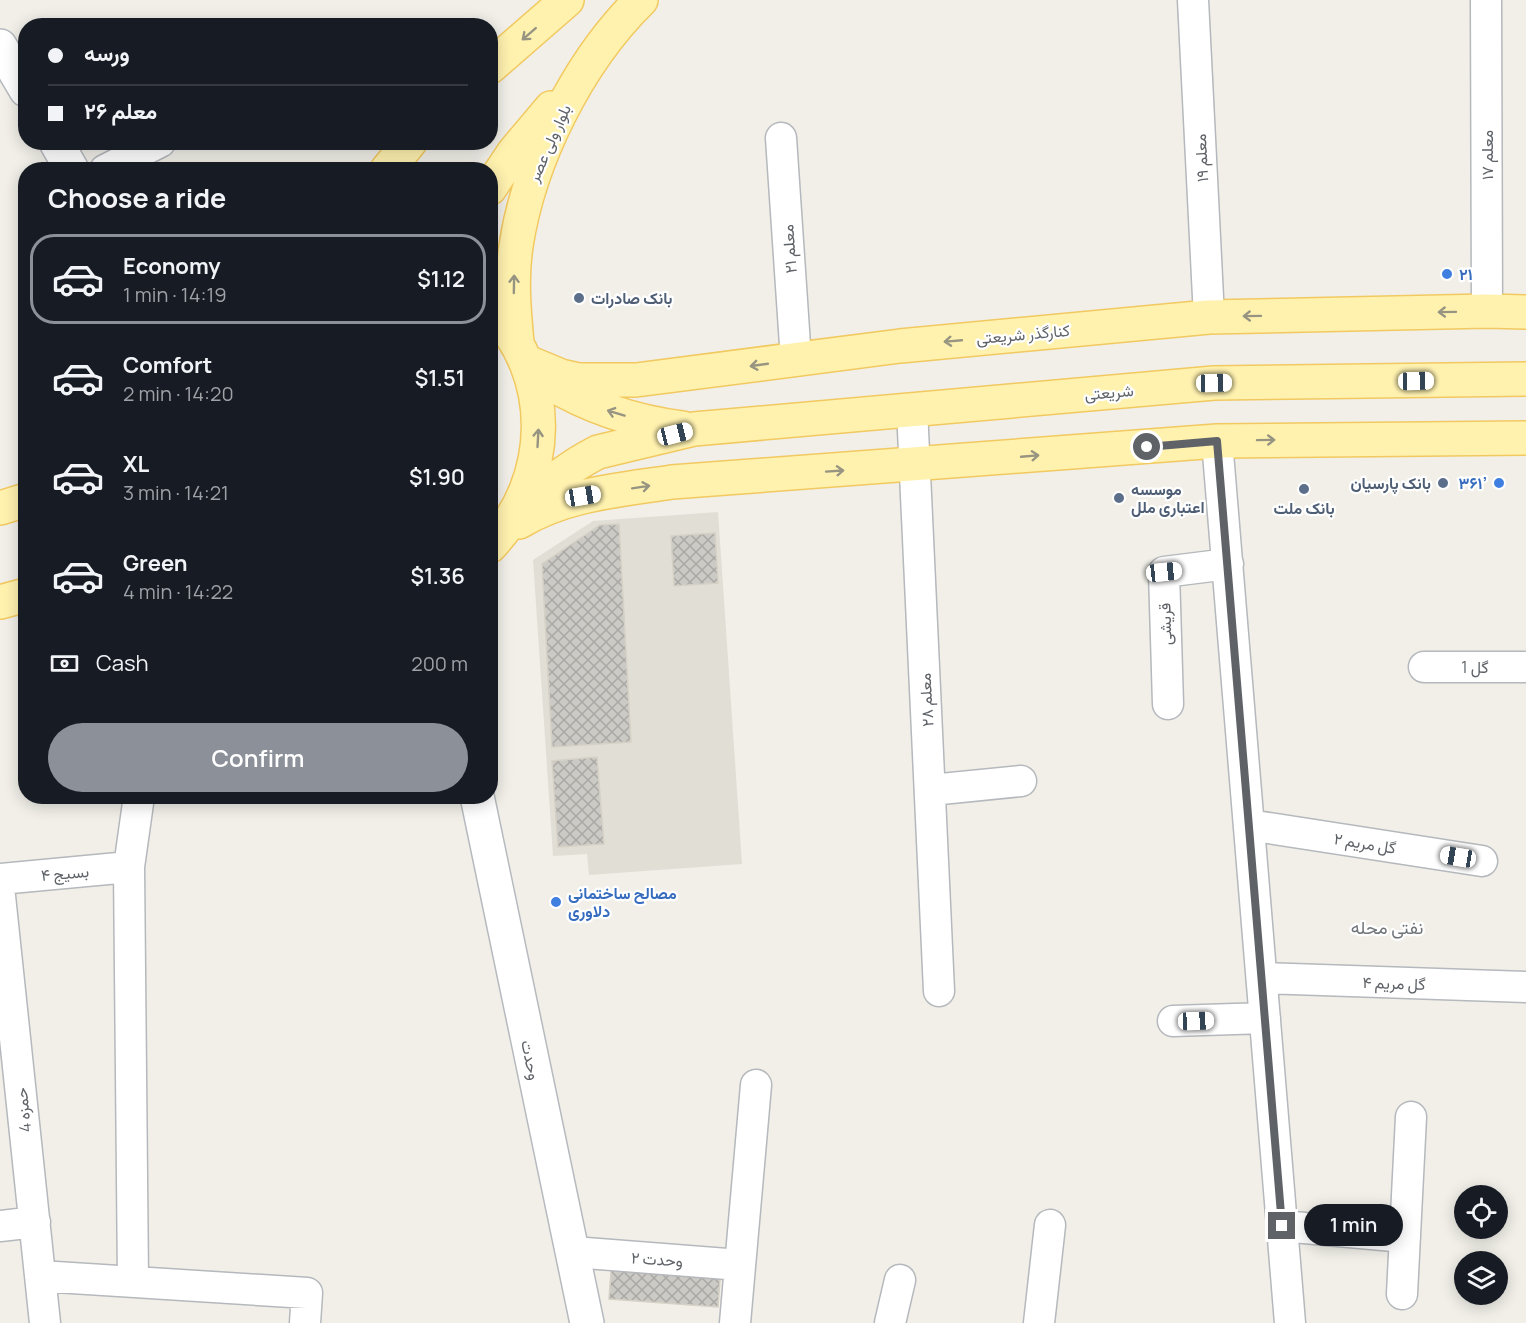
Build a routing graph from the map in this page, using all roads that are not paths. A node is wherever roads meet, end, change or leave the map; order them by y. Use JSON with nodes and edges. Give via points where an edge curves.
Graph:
{"nodes":[{"id":1,"x":567,"y":0,"type":"edge"},
{"id":2,"x":641,"y":0,"type":"edge"},
{"id":3,"x":1193,"y":0,"type":"edge"},
{"id":4,"x":1486,"y":0,"type":"edge"},
{"id":5,"x":0,"y":46,"type":"edge"},
{"id":6,"x":602,"y":46,"type":"junction"},
{"id":7,"x":498,"y":60,"type":"edge"},
{"id":8,"x":18,"y":76,"type":"edge"},
{"id":9,"x":781,"y":138,"type":"dead end"},
{"id":10,"x":144,"y":150,"type":"edge"},
{"id":11,"x":403,"y":150,"type":"edge"},
{"id":12,"x":121,"y":162,"type":"edge"},
{"id":13,"x":394,"y":162,"type":"edge"},
{"id":14,"x":498,"y":176,"type":"edge"},
{"id":15,"x":1487,"y":311,"type":"junction"},
{"id":16,"x":1526,"y":312,"type":"edge"},
{"id":17,"x":1209,"y":317,"type":"junction"},
{"id":18,"x":498,"y":320,"type":"edge"},
{"id":19,"x":521,"y":352,"type":"junction"},
{"id":20,"x":796,"y":360,"type":"junction"},
{"id":21,"x":1526,"y":379,"type":"edge"},
{"id":22,"x":912,"y":410,"type":"junction"},
{"id":23,"x":694,"y":429,"type":"junction"},
{"id":24,"x":1526,"y":438,"type":"edge"},
{"id":25,"x":1217,"y":441,"type":"junction"},
{"id":26,"x":915,"y":465,"type":"junction"},
{"id":27,"x":18,"y":502,"type":"edge"},
{"id":28,"x":0,"y":508,"type":"edge"},
{"id":29,"x":500,"y":537,"type":"edge"},
{"id":30,"x":1228,"y":564,"type":"junction"},
{"id":31,"x":18,"y":597,"type":"edge"},
{"id":32,"x":0,"y":602,"type":"edge"},
{"id":33,"x":1424,"y":667,"type":"dead end"},
{"id":34,"x":1526,"y":667,"type":"edge"},
{"id":35,"x":1168,"y":704,"type":"dead end"},
{"id":36,"x":1021,"y":781,"type":"dead end"},
{"id":37,"x":931,"y":790,"type":"junction"},
{"id":38,"x":138,"y":804,"type":"edge"},
{"id":39,"x":479,"y":804,"type":"edge"},
{"id":40,"x":1249,"y":825,"type":"junction"},
{"id":41,"x":1482,"y":861,"type":"dead end"},
{"id":42,"x":129,"y":867,"type":"junction"},
{"id":43,"x":0,"y":879,"type":"edge"},
{"id":44,"x":0,"y":896,"type":"edge"},
{"id":45,"x":1262,"y":978,"type":"junction"},
{"id":46,"x":1526,"y":987,"type":"edge"},
{"id":47,"x":939,"y":991,"type":"dead end"},
{"id":48,"x":1265,"y":1018,"type":"junction"},
{"id":49,"x":1173,"y":1021,"type":"dead end"},
{"id":50,"x":756,"y":1085,"type":"dead end"},
{"id":51,"x":1411,"y":1117,"type":"dead end"},
{"id":52,"x":35,"y":1222,"type":"junction"},
{"id":53,"x":1050,"y":1225,"type":"dead end"},
{"id":54,"x":0,"y":1226,"type":"edge"},
{"id":55,"x":1282,"y":1226,"type":"junction"},
{"id":56,"x":1405,"y":1237,"type":"junction"},
{"id":57,"x":573,"y":1252,"type":"junction"},
{"id":58,"x":740,"y":1265,"type":"junction"},
{"id":59,"x":40,"y":1276,"type":"junction"},
{"id":60,"x":900,"y":1280,"type":"dead end"},
{"id":61,"x":133,"y":1281,"type":"junction"},
{"id":62,"x":1402,"y":1294,"type":"dead end"},
{"id":63,"x":45,"y":1323,"type":"edge"},
{"id":64,"x":305,"y":1323,"type":"edge"},
{"id":65,"x":587,"y":1323,"type":"edge"},
{"id":66,"x":735,"y":1323,"type":"edge"},
{"id":67,"x":890,"y":1323,"type":"edge"},
{"id":68,"x":1040,"y":1323,"type":"edge"},
{"id":69,"x":1290,"y":1323,"type":"edge"}],
"edges":[{"from":1,"to":7,"type":"main road","one_way":true},
{"from":2,"to":6,"type":"main road","name":"بلوار ولی عصر"},
{"from":3,"to":17,"type":"street","name":"معلم ۱۹"},
{"from":4,"to":15,"type":"street","name":"معلم ۱۷"},
{"from":5,"to":8,"type":"main road"},
{"from":6,"to":14,"type":"main road"},
{"from":19,"to":6,"type":"main road","name":"بلوار ولی عصر","one_way":true,"via":[[513,301],[515,248],[527,196],[535,168],[566,104]]},
{"from":9,"to":20,"type":"street","name":"معلم ۲۱"},
{"from":10,"to":12,"type":"street"},
{"from":11,"to":13,"type":"main road"},
{"from":15,"to":16,"type":"main road","name":"کنارگذر شریعتی"},
{"from":15,"to":17,"type":"main road","name":"کنارگذر شریعتی","one_way":true},
{"from":17,"to":20,"type":"main road","name":"کنارگذر شریعتی","one_way":true,"via":[[900,346]]},
{"from":18,"to":19,"type":"main road"},
{"from":20,"to":19,"type":"main road","name":"کنارگذر شریعتی","one_way":true,"via":[[604,381],[561,376]]},
{"from":23,"to":19,"type":"main road","one_way":true,"via":[[630,417],[580,400],[544,380]]},
{"from":29,"to":19,"type":"main road","one_way":true,"via":[[526,496],[537,458],[540,418],[532,379]]},
{"from":21,"to":22,"type":"main road","name":"شریعتی","via":[[1214,383]]},
{"from":22,"to":23,"type":"main road","name":"شریعتی"},
{"from":22,"to":26,"type":"street","name":"معلم ۲۸"},
{"from":23,"to":29,"type":"main road","via":[[598,452],[569,468],[549,482]]},
{"from":25,"to":24,"type":"main road","one_way":true},
{"from":26,"to":25,"type":"main road","one_way":true},
{"from":25,"to":30,"type":"street"},
{"from":29,"to":26,"type":"main road","one_way":true,"via":[[536,512],[583,496],[672,482]]},
{"from":26,"to":37,"type":"street","name":"معلم ۲۸"},
{"from":27,"to":28,"type":"main road"},
{"from":30,"to":35,"type":"street","name":"قریشی","via":[[1164,572]]},
{"from":30,"to":40,"type":"street"},
{"from":31,"to":32,"type":"main road"},
{"from":33,"to":34,"type":"street","name":"گل 1"},
{"from":36,"to":37,"type":"street"},
{"from":37,"to":47,"type":"street","name":"معلم ۲۸"},
{"from":38,"to":42,"type":"street"},
{"from":39,"to":57,"type":"main road","name":"وحدت"},
{"from":40,"to":41,"type":"street","name":"گل مریم ۲"},
{"from":40,"to":45,"type":"street"},
{"from":42,"to":43,"type":"street","name":"بسیج ۴"},
{"from":42,"to":61,"type":"street"},
{"from":44,"to":52,"type":"street","name":"حمزه 4"},
{"from":45,"to":46,"type":"street","name":"گل مریم ۴"},
{"from":45,"to":48,"type":"street"},
{"from":48,"to":49,"type":"street"},
{"from":48,"to":55,"type":"street"},
{"from":50,"to":58,"type":"street"},
{"from":51,"to":56,"type":"street"},
{"from":52,"to":54,"type":"street"},
{"from":52,"to":59,"type":"street","name":"حمزه 4"},
{"from":53,"to":68,"type":"street"},
{"from":55,"to":56,"type":"street"},
{"from":55,"to":69,"type":"street"},
{"from":56,"to":62,"type":"street"},
{"from":57,"to":58,"type":"street","name":"وحدت ۲"},
{"from":57,"to":65,"type":"main road","name":"وحدت"},
{"from":58,"to":66,"type":"street"},
{"from":59,"to":61,"type":"street"},
{"from":59,"to":63,"type":"street","name":"حمزه 4"},
{"from":60,"to":67,"type":"street"},
{"from":61,"to":64,"type":"street","via":[[307,1293]]}]}
